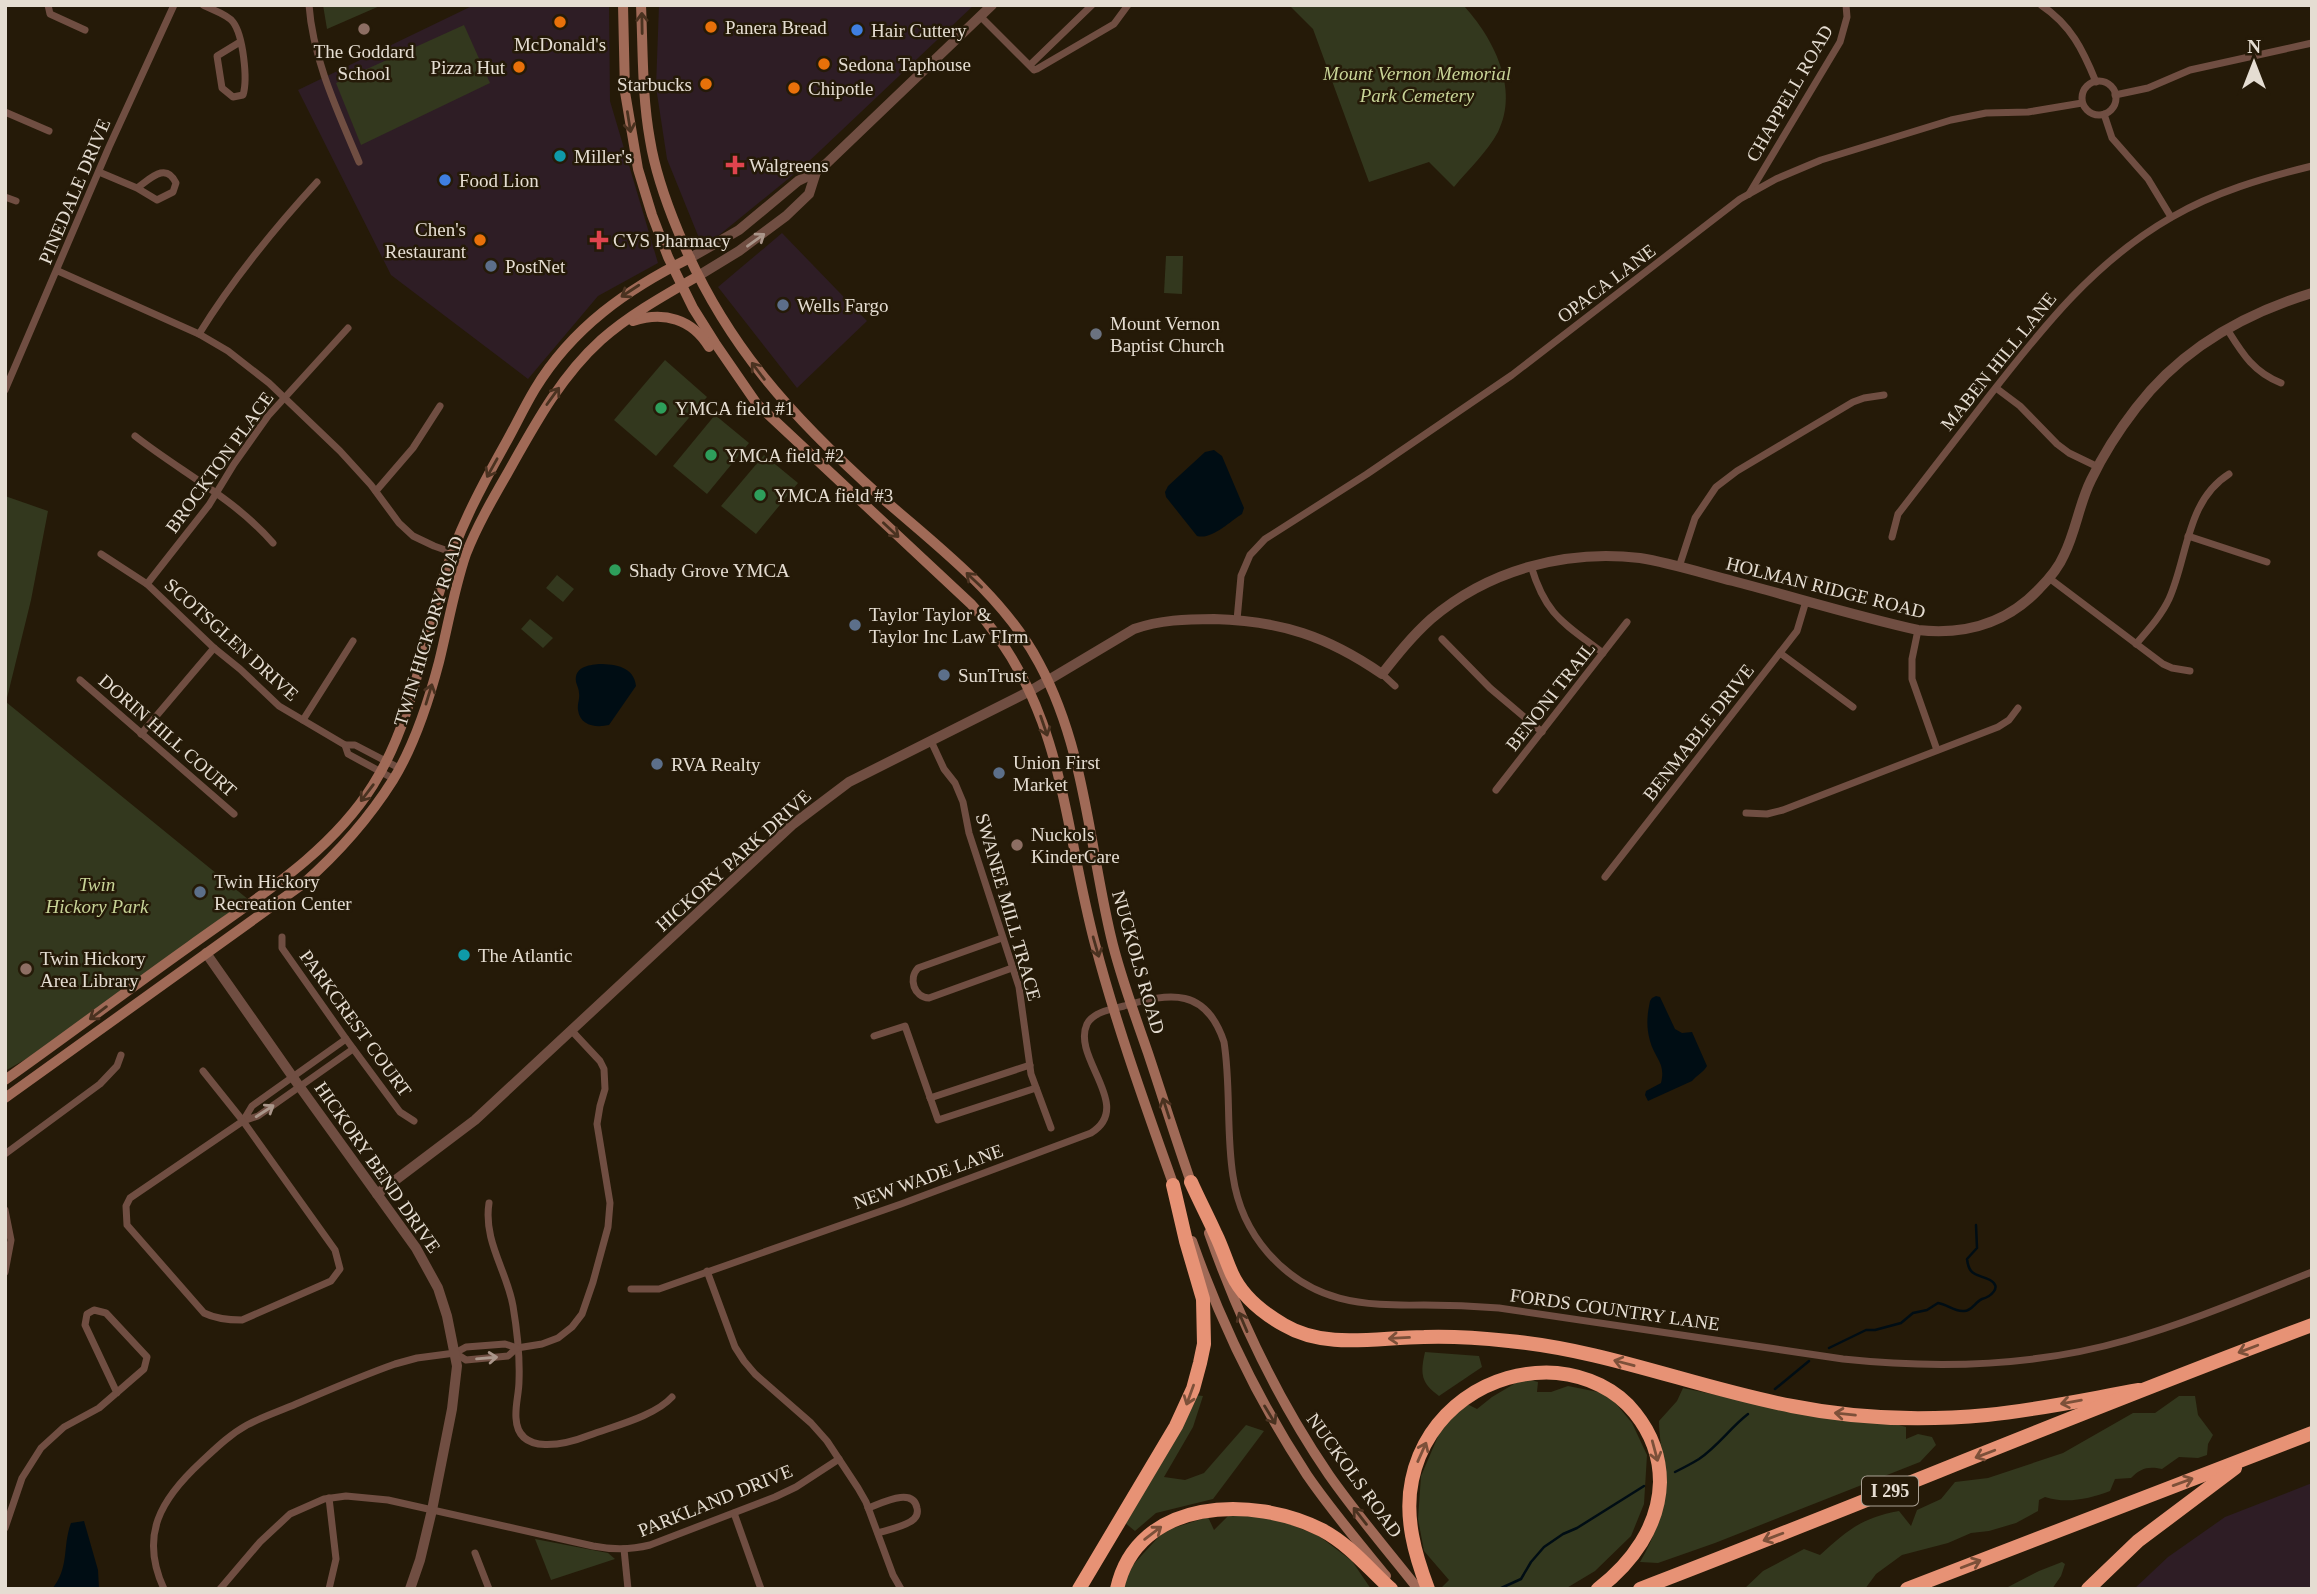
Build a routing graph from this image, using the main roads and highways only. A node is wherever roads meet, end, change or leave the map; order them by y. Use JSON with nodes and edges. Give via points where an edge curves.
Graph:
{"nodes":[{"id":1,"x":623,"y":5,"type":"edge"},
{"id":2,"x":641,"y":5,"type":"edge"},
{"id":3,"x":690,"y":258,"type":"junction"},
{"id":4,"x":673,"y":266,"type":"junction"},
{"id":5,"x":698,"y":276,"type":"junction"},
{"id":6,"x":682,"y":285,"type":"junction"},
{"id":7,"x":611,"y":331,"type":"junction"},
{"id":8,"x":749,"y":395,"type":"junction"},
{"id":9,"x":262,"y":893,"type":"junction"},
{"id":10,"x":197,"y":941,"type":"junction"},
{"id":11,"x":206,"y":953,"type":"junction"},
{"id":12,"x":117,"y":1018,"type":"junction"},
{"id":13,"x":5,"y":1080,"type":"edge"},
{"id":14,"x":5,"y":1098,"type":"edge"},
{"id":15,"x":1191,"y":1182,"type":"junction"},
{"id":16,"x":1173,"y":1185,"type":"junction"},
{"id":17,"x":2312,"y":1325,"type":"edge"},
{"id":18,"x":2139,"y":1390,"type":"junction"},
{"id":19,"x":2312,"y":1433,"type":"edge"},
{"id":20,"x":2244,"y":1460,"type":"junction"},
{"id":21,"x":1079,"y":1589,"type":"edge"},
{"id":22,"x":1117,"y":1589,"type":"edge"},
{"id":23,"x":1393,"y":1589,"type":"edge"},
{"id":24,"x":1418,"y":1589,"type":"edge"},
{"id":25,"x":1429,"y":1589,"type":"edge"},
{"id":26,"x":1598,"y":1589,"type":"edge"},
{"id":27,"x":1640,"y":1589,"type":"edge"},
{"id":28,"x":1908,"y":1589,"type":"edge"},
{"id":29,"x":2088,"y":1589,"type":"edge"}],
"edges":[{"from":1,"to":4,"type":"main road","name":"NUCKOLS ROAD","one_way":true,"via":[[629,121],[645,194]]},
{"from":3,"to":2,"type":"main road","name":"NUCKOLS ROAD","one_way":true,"via":[[650,143]]},
{"from":3,"to":4,"type":"main road","name":"TWIN HICKORY ROAD"},
{"from":3,"to":5,"type":"main road","name":"NUCKOLS ROAD"},
{"from":4,"to":6,"type":"main road","name":"NUCKOLS ROAD"},
{"from":4,"to":9,"type":"main road","name":"TWIN HICKORY ROAD","one_way":true,"via":[[641,283],[583,329],[536,388],[470,509],[452,552],[401,731],[373,786],[318,850]]},
{"from":5,"to":6,"type":"main road","name":"TWIN HICKORY ROAD"},
{"from":15,"to":5,"type":"main road","name":"NUCKOLS ROAD","one_way":true,"via":[[1131,1004],[1104,908],[1074,749],[1048,681],[1022,634],[984,590],[821,442],[769,386],[732,336]]},
{"from":6,"to":7,"type":"main road","name":"TWIN HICKORY ROAD"},
{"from":6,"to":8,"type":"main road","name":"NUCKOLS ROAD"},
{"from":7,"to":8,"type":"main road","via":[[644,318],[664,316],[682,321],[699,334]]},
{"from":11,"to":7,"type":"main road","name":"TWIN HICKORY ROAD","one_way":true,"via":[[328,862],[397,773],[440,660],[465,557],[486,512],[545,407]]},
{"from":8,"to":16,"type":"main road","name":"NUCKOLS ROAD","one_way":true,"via":[[971,604],[1030,691],[1054,755],[1084,905],[1114,1009]]},
{"from":9,"to":10,"type":"main road","name":"TWIN HICKORY ROAD"},
{"from":9,"to":11,"type":"main road","via":[[254,908],[206,943]]},
{"from":10,"to":12,"type":"main road","via":[[195,953],[127,1003]]},
{"from":10,"to":13,"type":"main road","name":"TWIN HICKORY ROAD","one_way":true},
{"from":11,"to":12,"type":"main road","name":"TWIN HICKORY ROAD"},
{"from":12,"to":14,"type":"main road","name":"TWIN HICKORY ROAD"},
{"from":18,"to":15,"type":"highway","one_way":true,"via":[[1984,1415],[1868,1416],[1757,1399],[1540,1345],[1454,1337],[1338,1340],[1307,1336],[1265,1313],[1240,1287]]},
{"from":24,"to":15,"type":"main road","name":"NUCKOLS ROAD","one_way":true,"via":[[1331,1477],[1282,1401],[1232,1295]]},
{"from":16,"to":21,"type":"highway","one_way":true,"via":[[1203,1299],[1200,1363],[1176,1426]]},
{"from":16,"to":23,"type":"main road","name":"NUCKOLS ROAD","one_way":true,"via":[[1218,1308],[1263,1402],[1309,1477]]},
{"from":17,"to":18,"type":"highway","number":"I 295","one_way":true},
{"from":18,"to":27,"type":"highway","number":"I 295","one_way":true},
{"from":19,"to":20,"type":"highway"},
{"from":28,"to":20,"type":"highway","one_way":true},
{"from":20,"to":29,"type":"highway","via":[[2138,1541]]},
{"from":22,"to":23,"type":"highway","one_way":true,"via":[[1129,1559],[1153,1532],[1177,1519],[1225,1509],[1274,1513],[1315,1527],[1350,1549]]},
{"from":25,"to":26,"type":"highway","one_way":true,"via":[[1416,1553],[1409,1507],[1412,1479],[1424,1446],[1446,1415],[1474,1392],[1504,1378],[1545,1372],[1588,1380],[1619,1397],[1642,1421],[1656,1454],[1659,1492],[1651,1524],[1638,1549]]}]}
